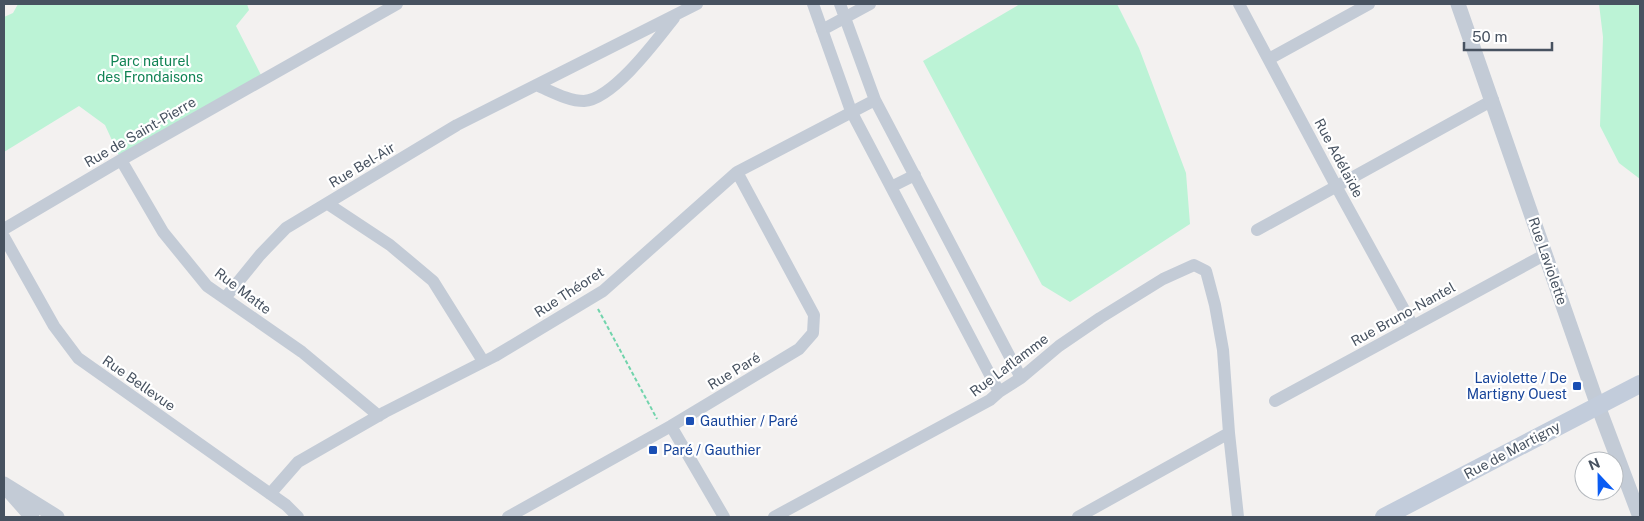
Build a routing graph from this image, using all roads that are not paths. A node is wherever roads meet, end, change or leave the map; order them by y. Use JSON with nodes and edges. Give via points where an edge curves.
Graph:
{"nodes":[{"id":1,"x":397,"y":4,"type":"edge"},
{"id":2,"x":697,"y":4,"type":"edge"},
{"id":3,"x":813,"y":4,"type":"edge"},
{"id":4,"x":840,"y":4,"type":"edge"},
{"id":5,"x":870,"y":4,"type":"edge"},
{"id":6,"x":1239,"y":4,"type":"edge"},
{"id":7,"x":1369,"y":4,"type":"edge"},
{"id":8,"x":1458,"y":4,"type":"edge"},
{"id":9,"x":677,"y":14,"type":"junction"},
{"id":10,"x":844,"y":18,"type":"junction"},
{"id":11,"x":822,"y":30,"type":"junction"},
{"id":12,"x":1269,"y":59,"type":"junction"},
{"id":13,"x":536,"y":85,"type":"junction"},
{"id":14,"x":876,"y":100,"type":"junction"},
{"id":15,"x":1493,"y":100,"type":"junction"},
{"id":16,"x":852,"y":112,"type":"junction"},
{"id":17,"x":121,"y":160,"type":"junction"},
{"id":18,"x":737,"y":172,"type":"junction"},
{"id":19,"x":915,"y":175,"type":"junction"},
{"id":20,"x":1336,"y":186,"type":"junction"},
{"id":21,"x":891,"y":187,"type":"junction"},
{"id":22,"x":328,"y":204,"type":"junction"},
{"id":23,"x":4,"y":229,"type":"edge"},
{"id":24,"x":1257,"y":230,"type":"dead end"},
{"id":25,"x":4,"y":237,"type":"edge"},
{"id":26,"x":1546,"y":254,"type":"junction"},
{"id":27,"x":226,"y":298,"type":"junction"},
{"id":28,"x":1413,"y":326,"type":"junction"},
{"id":29,"x":483,"y":362,"type":"junction"},
{"id":30,"x":1021,"y":378,"type":"junction"},
{"id":31,"x":1640,"y":384,"type":"edge"},
{"id":32,"x":999,"y":392,"type":"junction"},
{"id":33,"x":1275,"y":401,"type":"dead end"},
{"id":34,"x":1598,"y":406,"type":"junction"},
{"id":35,"x":379,"y":416,"type":"junction"},
{"id":36,"x":667,"y":428,"type":"junction"},
{"id":37,"x":1229,"y":433,"type":"junction"},
{"id":38,"x":4,"y":485,"type":"edge"},
{"id":39,"x":270,"y":494,"type":"junction"},
{"id":40,"x":32,"y":517,"type":"edge"},
{"id":41,"x":57,"y":517,"type":"edge"},
{"id":42,"x":298,"y":517,"type":"edge"},
{"id":43,"x":508,"y":517,"type":"edge"},
{"id":44,"x":724,"y":517,"type":"edge"},
{"id":45,"x":774,"y":517,"type":"edge"},
{"id":46,"x":1078,"y":517,"type":"edge"},
{"id":47,"x":1238,"y":517,"type":"edge"},
{"id":48,"x":1384,"y":517,"type":"edge"},
{"id":49,"x":1640,"y":517,"type":"edge"}],
"edges":[{"from":1,"to":17,"type":"street","name":"Rue de Saint-Pierre"},
{"from":2,"to":9,"type":"street","name":"Rue Bel-Air"},
{"from":3,"to":11,"type":"street"},
{"from":4,"to":10,"type":"street"},
{"from":5,"to":10,"type":"street"},
{"from":6,"to":12,"type":"street","name":"Rue Adélaïde"},
{"from":7,"to":12,"type":"street"},
{"from":8,"to":15,"type":"street","name":"Rue Laviolette"},
{"from":9,"to":13,"type":"street","name":"Rue Bel-Air"},
{"from":9,"to":13,"type":"street","name":"Rue Bel-Air","via":[[647,52],[604,95],[584,101],[562,97]]},
{"from":10,"to":11,"type":"street"},
{"from":10,"to":14,"type":"street"},
{"from":11,"to":16,"type":"street"},
{"from":12,"to":20,"type":"street","name":"Rue Adélaïde"},
{"from":13,"to":22,"type":"street","name":"Rue Bel-Air","via":[[457,125]]},
{"from":14,"to":16,"type":"street","name":"Rue Théoret"},
{"from":14,"to":19,"type":"street"},
{"from":15,"to":20,"type":"street"},
{"from":15,"to":26,"type":"street","name":"Rue Laviolette"},
{"from":16,"to":18,"type":"street","name":"Rue Théoret"},
{"from":16,"to":21,"type":"street"},
{"from":17,"to":23,"type":"street","name":"Rue de Saint-Pierre"},
{"from":17,"to":27,"type":"street","name":"Rue Matte","via":[[163,232],[207,286]]},
{"from":18,"to":29,"type":"street","name":"Rue Théoret","via":[[603,292]]},
{"from":18,"to":36,"type":"street","name":"Rue Paré","via":[[814,315],[813,333],[799,349]]},
{"from":19,"to":21,"type":"street"},
{"from":19,"to":30,"type":"street"},
{"from":20,"to":24,"type":"street"},
{"from":20,"to":28,"type":"street","name":"Rue Adélaïde"},
{"from":21,"to":32,"type":"street"},
{"from":22,"to":27,"type":"street","name":"Rue Bel-Air","via":[[286,228]]},
{"from":22,"to":29,"type":"street","via":[[390,245],[433,281]]},
{"from":25,"to":39,"type":"street","name":"Rue Bellevue","via":[[54,326],[78,358]]},
{"from":26,"to":28,"type":"street","name":"Rue Bruno-Nantel"},
{"from":26,"to":34,"type":"street","name":"Rue Laviolette"},
{"from":27,"to":35,"type":"street","name":"Rue Matte","via":[[302,352]]},
{"from":28,"to":33,"type":"street","name":"Rue Bruno-Nantel"},
{"from":29,"to":35,"type":"street","name":"Rue Théoret"},
{"from":30,"to":32,"type":"street","name":"Rue Laflamme"},
{"from":30,"to":37,"type":"street","name":"Rue Laflamme","via":[[1076,335],[1163,279],[1194,265],[1206,271],[1215,305],[1223,350]]},
{"from":31,"to":34,"type":"main road","name":"Rue de Martigny"},
{"from":32,"to":45,"type":"street","name":"Rue Laflamme","via":[[959,418]]},
{"from":34,"to":48,"type":"main road","name":"Rue de Martigny"},
{"from":34,"to":49,"type":"street","name":"Rue Laviolette"},
{"from":35,"to":39,"type":"street","name":"Rue Théoret","via":[[298,462]]},
{"from":36,"to":43,"type":"street","name":"Rue Paré"},
{"from":36,"to":44,"type":"street"},
{"from":37,"to":46,"type":"street"},
{"from":37,"to":47,"type":"street"},
{"from":38,"to":40,"type":"street"},
{"from":38,"to":41,"type":"street"},
{"from":39,"to":42,"type":"street","name":"Rue Bellevue"}]}
